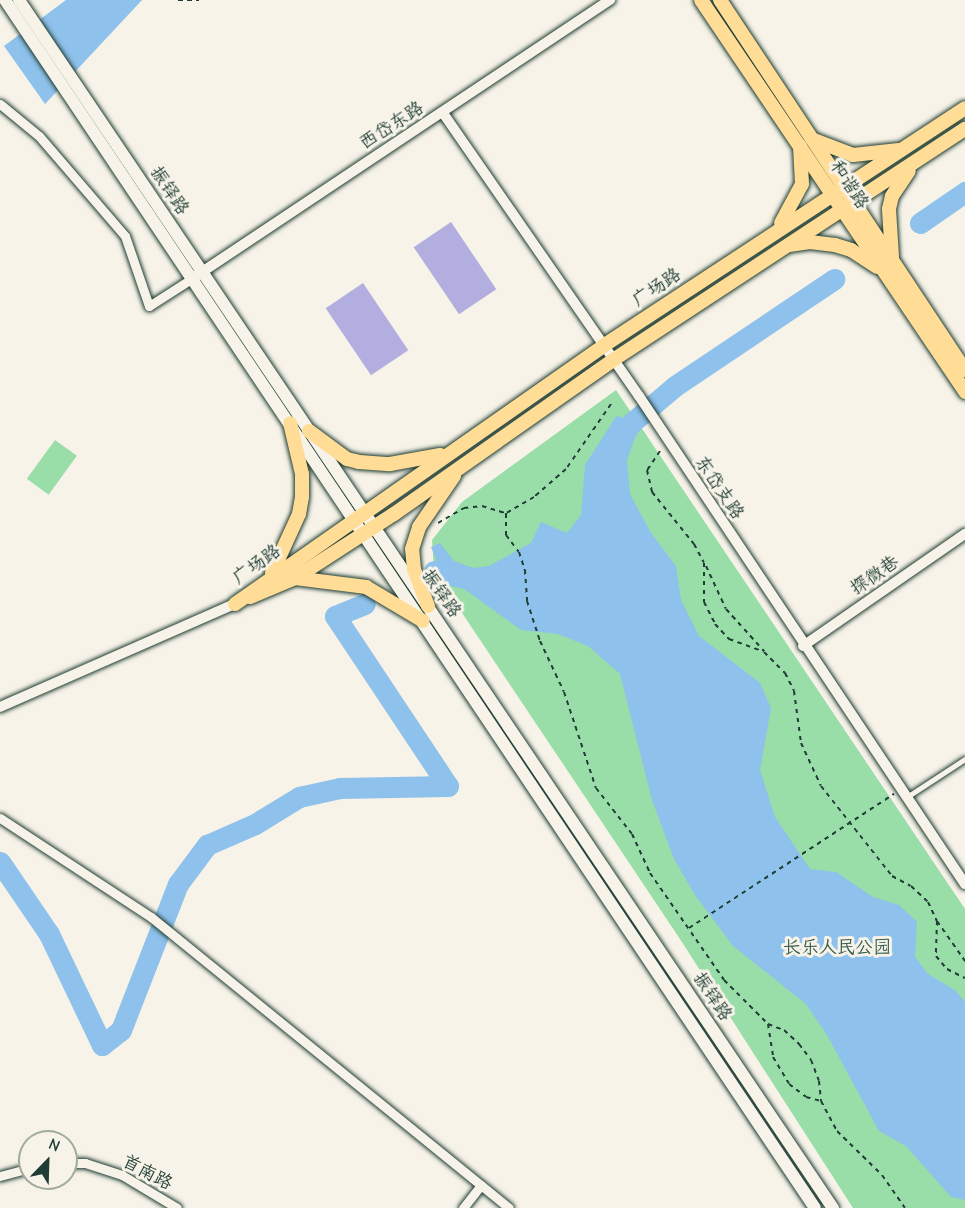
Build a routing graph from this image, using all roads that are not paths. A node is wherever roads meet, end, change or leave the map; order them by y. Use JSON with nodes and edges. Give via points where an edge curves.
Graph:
{"nodes":[{"id":1,"x":5,"y":0,"type":"edge"},
{"id":2,"x":19,"y":0,"type":"edge"},
{"id":3,"x":610,"y":0,"type":"edge"},
{"id":4,"x":701,"y":0,"type":"edge"},
{"id":5,"x":720,"y":0,"type":"edge"},
{"id":6,"x":28,"y":23,"type":"junction"},
{"id":7,"x":70,"y":86,"type":"junction"},
{"id":8,"x":0,"y":104,"type":"edge"},
{"id":9,"x":965,"y":108,"type":"edge"},
{"id":10,"x":443,"y":113,"type":"junction"},
{"id":11,"x":965,"y":129,"type":"edge"},
{"id":12,"x":806,"y":141,"type":"junction"},
{"id":13,"x":912,"y":145,"type":"junction"},
{"id":14,"x":922,"y":158,"type":"junction"},
{"id":15,"x":844,"y":199,"type":"junction"},
{"id":16,"x":778,"y":228,"type":"junction"},
{"id":17,"x":784,"y":247,"type":"junction"},
{"id":18,"x":890,"y":269,"type":"junction"},
{"id":19,"x":202,"y":272,"type":"junction"},
{"id":20,"x":191,"y":279,"type":"junction"},
{"id":21,"x":603,"y":346,"type":"junction"},
{"id":22,"x":613,"y":360,"type":"junction"},
{"id":23,"x":963,"y":365,"type":"edge"},
{"id":24,"x":965,"y":392,"type":"edge"},
{"id":25,"x":290,"y":423,"type":"junction"},
{"id":26,"x":309,"y":431,"type":"junction"},
{"id":27,"x":450,"y":452,"type":"junction"},
{"id":28,"x":461,"y":467,"type":"junction"},
{"id":29,"x":359,"y":516,"type":"junction"},
{"id":30,"x":368,"y":531,"type":"junction"},
{"id":31,"x":965,"y":534,"type":"edge"},
{"id":32,"x":271,"y":575,"type":"junction"},
{"id":33,"x":295,"y":578,"type":"junction"},
{"id":34,"x":235,"y":604,"type":"junction"},
{"id":35,"x":428,"y":606,"type":"junction"},
{"id":36,"x":423,"y":621,"type":"junction"},
{"id":37,"x":803,"y":645,"type":"junction"},
{"id":38,"x":0,"y":707,"type":"edge"},
{"id":39,"x":965,"y":759,"type":"edge"},
{"id":40,"x":904,"y":794,"type":"junction"},
{"id":41,"x":0,"y":818,"type":"edge"},
{"id":42,"x":965,"y":884,"type":"edge"},
{"id":43,"x":78,"y":1163,"type":"edge"},
{"id":44,"x":18,"y":1171,"type":"edge"},
{"id":45,"x":0,"y":1176,"type":"edge"},
{"id":46,"x":481,"y":1185,"type":"junction"},
{"id":47,"x":177,"y":1208,"type":"edge"},
{"id":48,"x":463,"y":1208,"type":"edge"},
{"id":49,"x":509,"y":1208,"type":"edge"},
{"id":50,"x":815,"y":1208,"type":"edge"},
{"id":51,"x":832,"y":1208,"type":"edge"}],
"edges":[{"from":1,"to":6,"type":"main road","name":"振铎路"},
{"from":2,"to":6,"type":"main road","name":"振铎路"},
{"from":3,"to":10,"type":"street","name":"西岱东路"},
{"from":4,"to":12,"type":"main road","name":"和谐路"},
{"from":5,"to":12,"type":"main road","name":"和谐路"},
{"from":6,"to":7,"type":"main road","name":"振铎路"},
{"from":7,"to":19,"type":"main road","name":"振铎路"},
{"from":7,"to":20,"type":"main road","name":"振铎路"},
{"from":8,"to":20,"type":"street","via":[[39,136],[125,236],[150,306]]},
{"from":9,"to":13,"type":"main road","name":"广场路"},
{"from":10,"to":19,"type":"street","name":"西岱东路"},
{"from":10,"to":21,"type":"street","name":"东岱支路"},
{"from":11,"to":14,"type":"main road","name":"广场路"},
{"from":12,"to":13,"type":"main road","via":[[853,155],[896,152]]},
{"from":12,"to":15,"type":"main road","name":"和谐路"},
{"from":12,"to":16,"type":"main road","via":[[802,184]]},
{"from":13,"to":15,"type":"main road","name":"广场路"},
{"from":14,"to":15,"type":"main road","name":"广场路"},
{"from":14,"to":18,"type":"main road","via":[[898,185],[889,210]]},
{"from":15,"to":16,"type":"main road","name":"广场路"},
{"from":15,"to":17,"type":"main road","name":"广场路"},
{"from":15,"to":18,"type":"main road","name":"和谐路"},
{"from":16,"to":21,"type":"main road","name":"广场路"},
{"from":17,"to":18,"type":"main road","via":[[810,242],[835,245]]},
{"from":17,"to":22,"type":"main road","name":"广场路"},
{"from":18,"to":23,"type":"main road","name":"和谐路"},
{"from":18,"to":24,"type":"main road","name":"和谐路"},
{"from":19,"to":20,"type":"street","name":"西岱东路"},
{"from":19,"to":26,"type":"main road","name":"振铎路"},
{"from":20,"to":25,"type":"main road","name":"振铎路"},
{"from":21,"to":22,"type":"street","name":"东岱支路"},
{"from":21,"to":27,"type":"main road","name":"广场路"},
{"from":22,"to":28,"type":"main road","name":"广场路"},
{"from":22,"to":37,"type":"street","name":"东岱支路"},
{"from":25,"to":29,"type":"main road","name":"振铎路"},
{"from":25,"to":32,"type":"main road","via":[[302,474],[302,497],[299,514]]},
{"from":26,"to":27,"type":"main road","via":[[347,459],[369,463],[417,461]]},
{"from":26,"to":29,"type":"main road","name":"振铎路"},
{"from":27,"to":29,"type":"main road","name":"广场路"},
{"from":28,"to":30,"type":"main road","name":"广场路"},
{"from":28,"to":35,"type":"main road","via":[[425,517],[412,549],[414,570]]},
{"from":29,"to":30,"type":"main road","name":"振铎路"},
{"from":29,"to":32,"type":"main road","name":"广场路"},
{"from":30,"to":33,"type":"main road","name":"广场路"},
{"from":30,"to":35,"type":"main road","name":"振铎路"},
{"from":30,"to":36,"type":"main road","name":"振铎路"},
{"from":31,"to":37,"type":"street","name":"探微巷"},
{"from":32,"to":34,"type":"main road","name":"广场路"},
{"from":33,"to":34,"type":"main road","name":"广场路"},
{"from":33,"to":36,"type":"main road","via":[[366,587]]},
{"from":34,"to":38,"type":"street"},
{"from":35,"to":51,"type":"main road","name":"振铎路"},
{"from":36,"to":50,"type":"main road","name":"振铎路"},
{"from":37,"to":40,"type":"street","name":"东岱支路"},
{"from":39,"to":40,"type":"lane"},
{"from":40,"to":42,"type":"street","name":"东岱支路"},
{"from":41,"to":46,"type":"street","via":[[172,933]]},
{"from":43,"to":47,"type":"street","name":"首南路","via":[[122,1175]]},
{"from":44,"to":45,"type":"street"},
{"from":46,"to":48,"type":"street"},
{"from":46,"to":49,"type":"street"}]}
